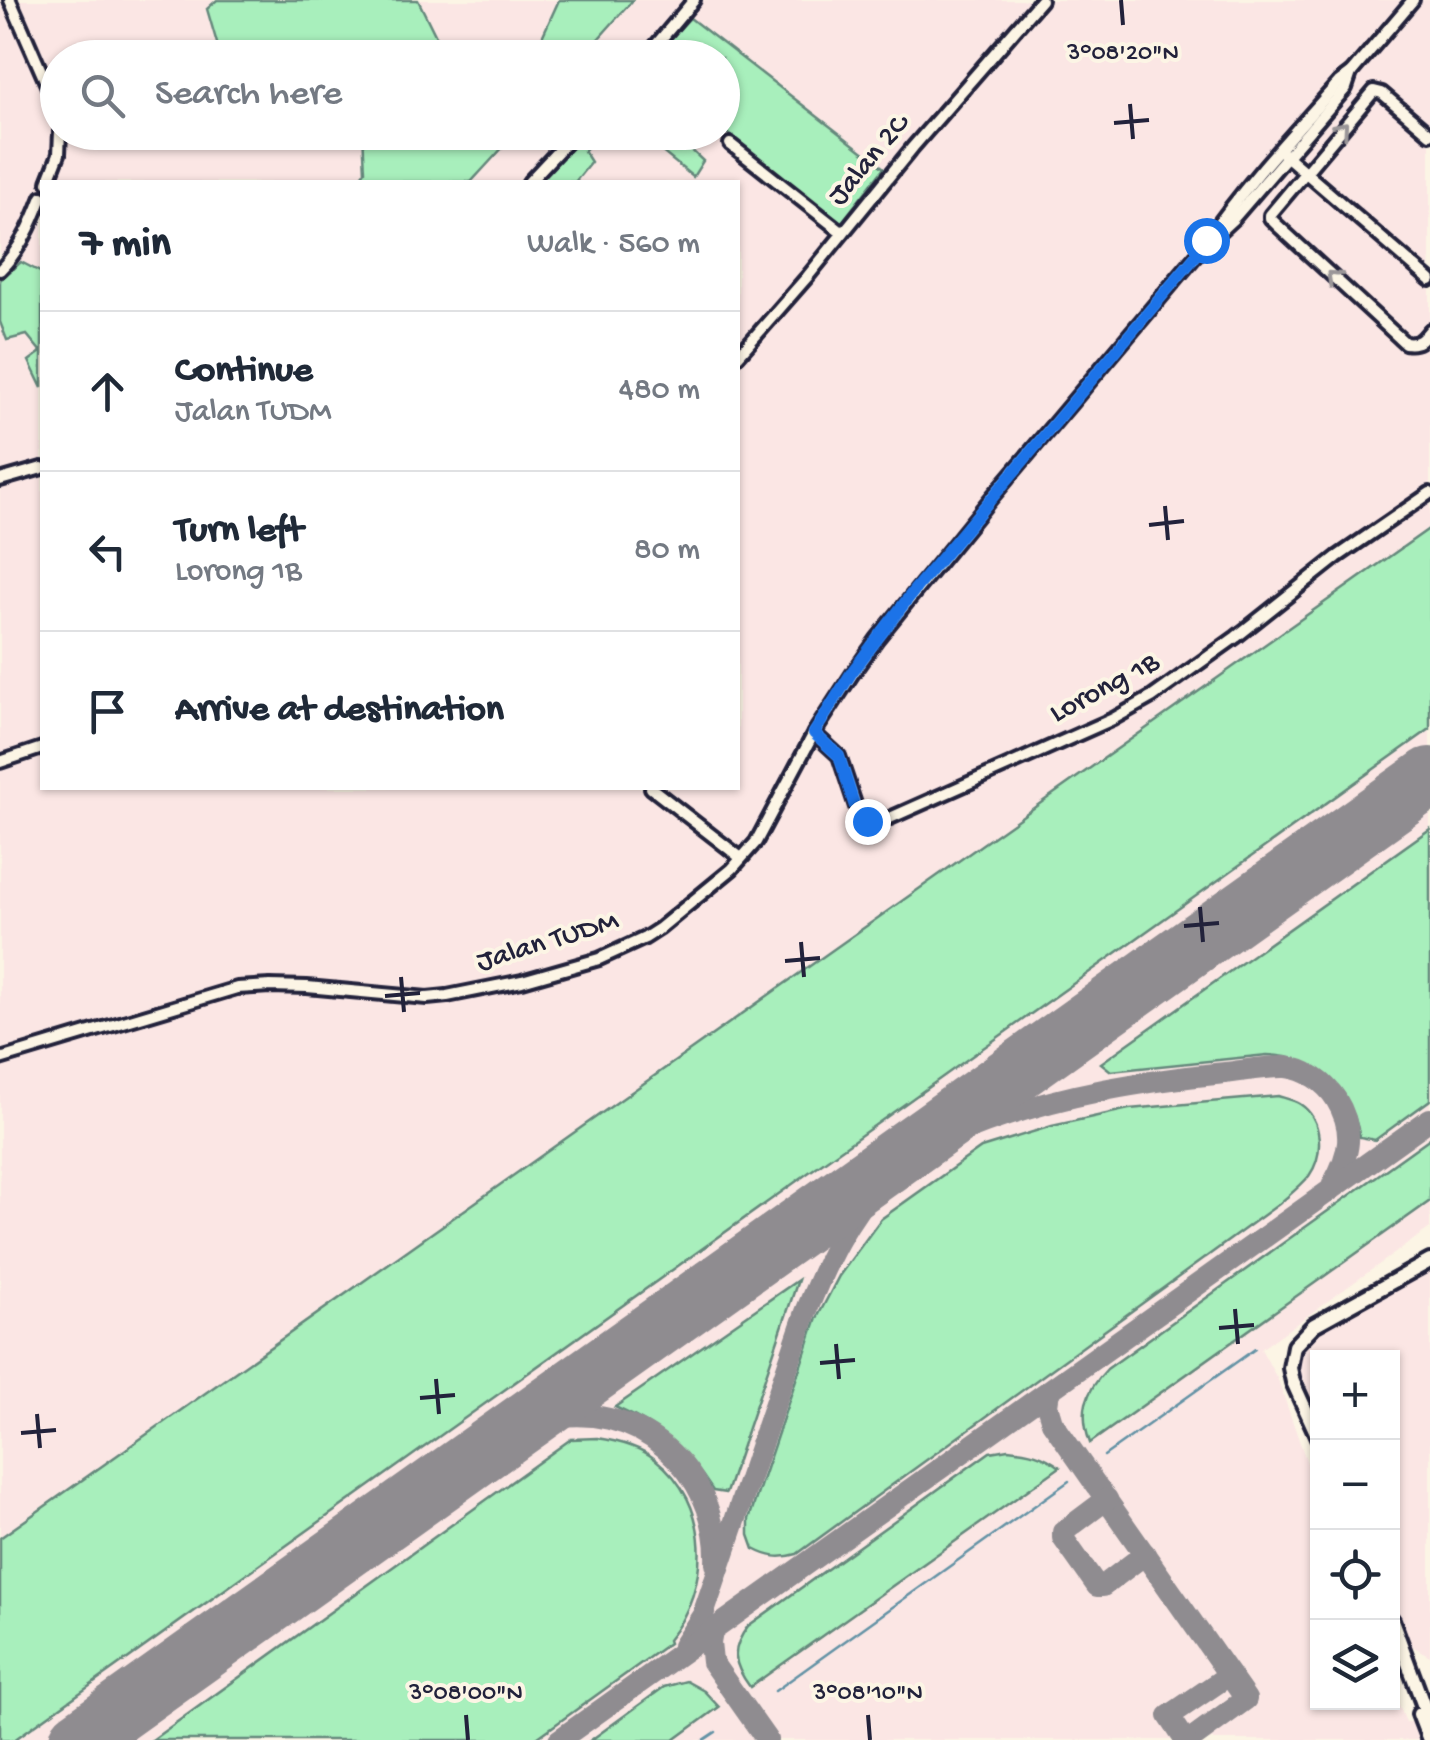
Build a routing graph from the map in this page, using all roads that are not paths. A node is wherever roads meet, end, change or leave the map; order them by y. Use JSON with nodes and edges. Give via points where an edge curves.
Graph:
{"nodes":[{"id":1,"x":10,"y":0,"type":"edge"},
{"id":2,"x":694,"y":0,"type":"edge"},
{"id":3,"x":1041,"y":0,"type":"edge"},
{"id":4,"x":1413,"y":0,"type":"edge"},
{"id":5,"x":660,"y":40,"type":"edge"},
{"id":6,"x":40,"y":69,"type":"edge"},
{"id":7,"x":1430,"y":134,"type":"edge"},
{"id":8,"x":59,"y":150,"type":"edge"},
{"id":9,"x":559,"y":150,"type":"edge"},
{"id":10,"x":738,"y":150,"type":"edge"},
{"id":11,"x":1284,"y":153,"type":"junction"},
{"id":12,"x":1304,"y":172,"type":"junction"},
{"id":13,"x":49,"y":180,"type":"edge"},
{"id":14,"x":531,"y":180,"type":"edge"},
{"id":15,"x":40,"y":202,"type":"edge"},
{"id":16,"x":842,"y":233,"type":"junction"},
{"id":17,"x":0,"y":270,"type":"edge"},
{"id":18,"x":1430,"y":280,"type":"edge"},
{"id":19,"x":1430,"y":330,"type":"edge"},
{"id":20,"x":740,"y":354,"type":"edge"},
{"id":21,"x":40,"y":469,"type":"edge"},
{"id":22,"x":0,"y":480,"type":"edge"},
{"id":23,"x":1430,"y":493,"type":"edge"},
{"id":24,"x":814,"y":733,"type":"junction"},
{"id":25,"x":40,"y":749,"type":"edge"},
{"id":26,"x":0,"y":762,"type":"edge"},
{"id":27,"x":654,"y":790,"type":"edge"},
{"id":28,"x":741,"y":858,"type":"junction"},
{"id":29,"x":0,"y":1059,"type":"edge"},
{"id":30,"x":1430,"y":1261,"type":"edge"},
{"id":31,"x":1310,"y":1419,"type":"edge"},
{"id":32,"x":1400,"y":1642,"type":"edge"},
{"id":33,"x":1400,"y":1664,"type":"edge"},
{"id":34,"x":1430,"y":1723,"type":"edge"},
{"id":35,"x":1428,"y":1740,"type":"edge"}],
"edges":[{"from":1,"to":6,"type":"street"},
{"from":2,"to":5,"type":"street"},
{"from":3,"to":16,"type":"street","name":"Jalan 2C"},
{"from":4,"to":11,"type":"street","name":"Jalan TUDM"},
{"from":12,"to":7,"type":"street","one_way":true,"via":[[1374,91]]},
{"from":8,"to":13,"type":"street"},
{"from":9,"to":14,"type":"street"},
{"from":10,"to":16,"type":"street"},
{"from":11,"to":12,"type":"street"},
{"from":11,"to":24,"type":"street","name":"Jalan TUDM","via":[[1225,213],[916,588]]},
{"from":12,"to":18,"type":"street"},
{"from":19,"to":12,"type":"street","one_way":true,"via":[[1420,342],[1405,343],[1270,218]]},
{"from":15,"to":17,"type":"street"},
{"from":16,"to":20,"type":"street","name":"Jalan 2C"},
{"from":21,"to":22,"type":"street"},
{"from":23,"to":24,"type":"street","name":"Lorong 1B","via":[[1152,698],[890,818],[859,816],[839,756]]},
{"from":24,"to":28,"type":"street","name":"Jalan TUDM"},
{"from":25,"to":26,"type":"street"},
{"from":27,"to":28,"type":"street"},
{"from":28,"to":29,"type":"street","name":"Jalan TUDM","via":[[645,938],[522,981],[427,998],[237,988]]},
{"from":30,"to":31,"type":"street","via":[[1314,1325],[1294,1346],[1290,1368]]},
{"from":32,"to":34,"type":"street"},
{"from":33,"to":35,"type":"street"}]}
